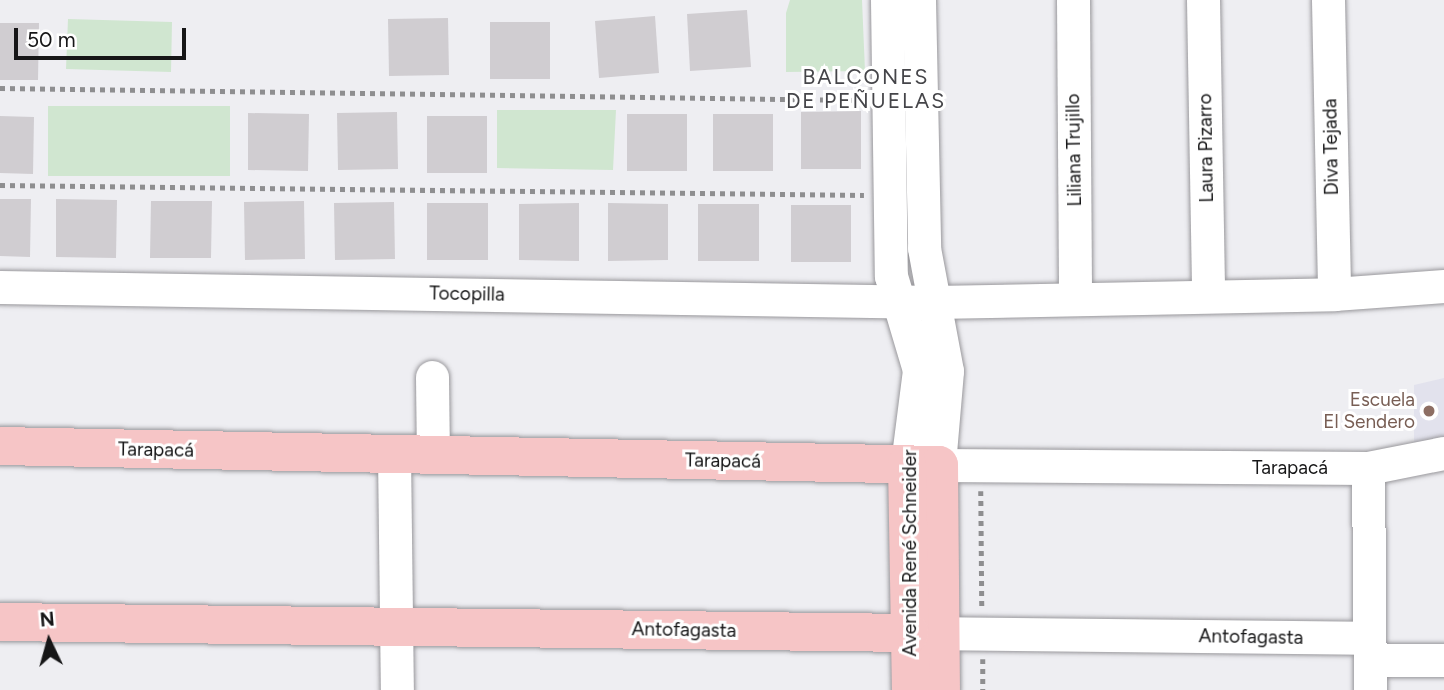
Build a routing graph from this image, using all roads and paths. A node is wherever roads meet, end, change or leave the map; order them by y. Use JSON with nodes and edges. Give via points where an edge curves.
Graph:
{"nodes":[{"id":1,"x":887,"y":0,"type":"edge"},
{"id":2,"x":919,"y":0,"type":"edge"},
{"id":3,"x":1073,"y":0,"type":"edge"},
{"id":4,"x":1203,"y":0,"type":"edge"},
{"id":5,"x":1328,"y":0,"type":"edge"},
{"id":6,"x":0,"y":88,"type":"edge"},
{"id":7,"x":888,"y":101,"type":"junction"},
{"id":8,"x":0,"y":185,"type":"edge"},
{"id":9,"x":889,"y":196,"type":"junction"},
{"id":10,"x":1444,"y":286,"type":"edge"},
{"id":11,"x":0,"y":287,"type":"edge"},
{"id":12,"x":1334,"y":294,"type":"junction"},
{"id":13,"x":1208,"y":296,"type":"junction"},
{"id":14,"x":1075,"y":299,"type":"junction"},
{"id":15,"x":896,"y":302,"type":"junction"},
{"id":16,"x":934,"y":302,"type":"junction"},
{"id":17,"x":432,"y":377,"type":"dead end"},
{"id":18,"x":0,"y":446,"type":"edge"},
{"id":19,"x":1444,"y":453,"type":"edge"},
{"id":20,"x":394,"y":454,"type":"junction"},
{"id":21,"x":432,"y":455,"type":"junction"},
{"id":22,"x":923,"y":465,"type":"junction"},
{"id":23,"x":981,"y":466,"type":"junction"},
{"id":24,"x":1368,"y":468,"type":"junction"},
{"id":25,"x":0,"y":622,"type":"edge"},
{"id":26,"x":396,"y":626,"type":"junction"},
{"id":27,"x":925,"y":633,"type":"junction"},
{"id":28,"x":983,"y":634,"type":"junction"},
{"id":29,"x":1444,"y":660,"type":"edge"},
{"id":30,"x":1369,"y":663,"type":"edge"},
{"id":31,"x":397,"y":690,"type":"edge"},
{"id":32,"x":911,"y":690,"type":"edge"},
{"id":33,"x":941,"y":690,"type":"edge"},
{"id":34,"x":983,"y":690,"type":"edge"}],
"edges":[{"from":1,"to":7,"type":"street","name":"Avenida René Schneider"},
{"from":2,"to":16,"type":"street","name":"Avenida René Schneider","via":[[924,248]]},
{"from":3,"to":14,"type":"street","name":"Liliana Trujillo"},
{"from":4,"to":13,"type":"street","name":"Laura Pizarro"},
{"from":5,"to":12,"type":"street","name":"Diva Tejada"},
{"from":6,"to":7,"type":"path"},
{"from":7,"to":9,"type":"street","name":"Avenida René Schneider"},
{"from":8,"to":9,"type":"path"},
{"from":9,"to":15,"type":"street","name":"Avenida René Schneider"},
{"from":10,"to":12,"type":"street","name":"Tocopilla"},
{"from":11,"to":15,"type":"street","name":"Tocopilla"},
{"from":12,"to":13,"type":"street","name":"Tocopilla"},
{"from":13,"to":14,"type":"street","name":"Tocopilla"},
{"from":14,"to":16,"type":"street","name":"Tocopilla"},
{"from":15,"to":16,"type":"street","name":"Tocopilla"},
{"from":15,"to":22,"type":"street","name":"Avenida René Schneider","via":[[919,370]]},
{"from":16,"to":22,"type":"street","name":"Avenida René Schneider","via":[[947,371]]},
{"from":17,"to":21,"type":"street"},
{"from":18,"to":20,"type":"main road","name":"Tarapacá"},
{"from":19,"to":24,"type":"street","name":"Tarapacá"},
{"from":20,"to":21,"type":"main road","name":"Tarapacá"},
{"from":20,"to":26,"type":"street"},
{"from":21,"to":22,"type":"main road","name":"Tarapacá"},
{"from":22,"to":23,"type":"street","name":"Tarapacá"},
{"from":22,"to":27,"type":"main road","name":"Avenida René Schneider"},
{"from":23,"to":24,"type":"street","name":"Tarapacá"},
{"from":23,"to":28,"type":"path"},
{"from":24,"to":30,"type":"street"},
{"from":25,"to":26,"type":"main road","name":"Antofagasta"},
{"from":26,"to":27,"type":"main road","name":"Antofagasta"},
{"from":26,"to":31,"type":"street"},
{"from":27,"to":28,"type":"street","name":"Antofagasta"},
{"from":27,"to":32,"type":"main road","name":"Avenida René Schneider"},
{"from":27,"to":33,"type":"main road","name":"Avenida René Schneider"},
{"from":28,"to":30,"type":"street","name":"Antofagasta"},
{"from":28,"to":34,"type":"path"},
{"from":29,"to":30,"type":"street","name":"Antofagasta"}]}
